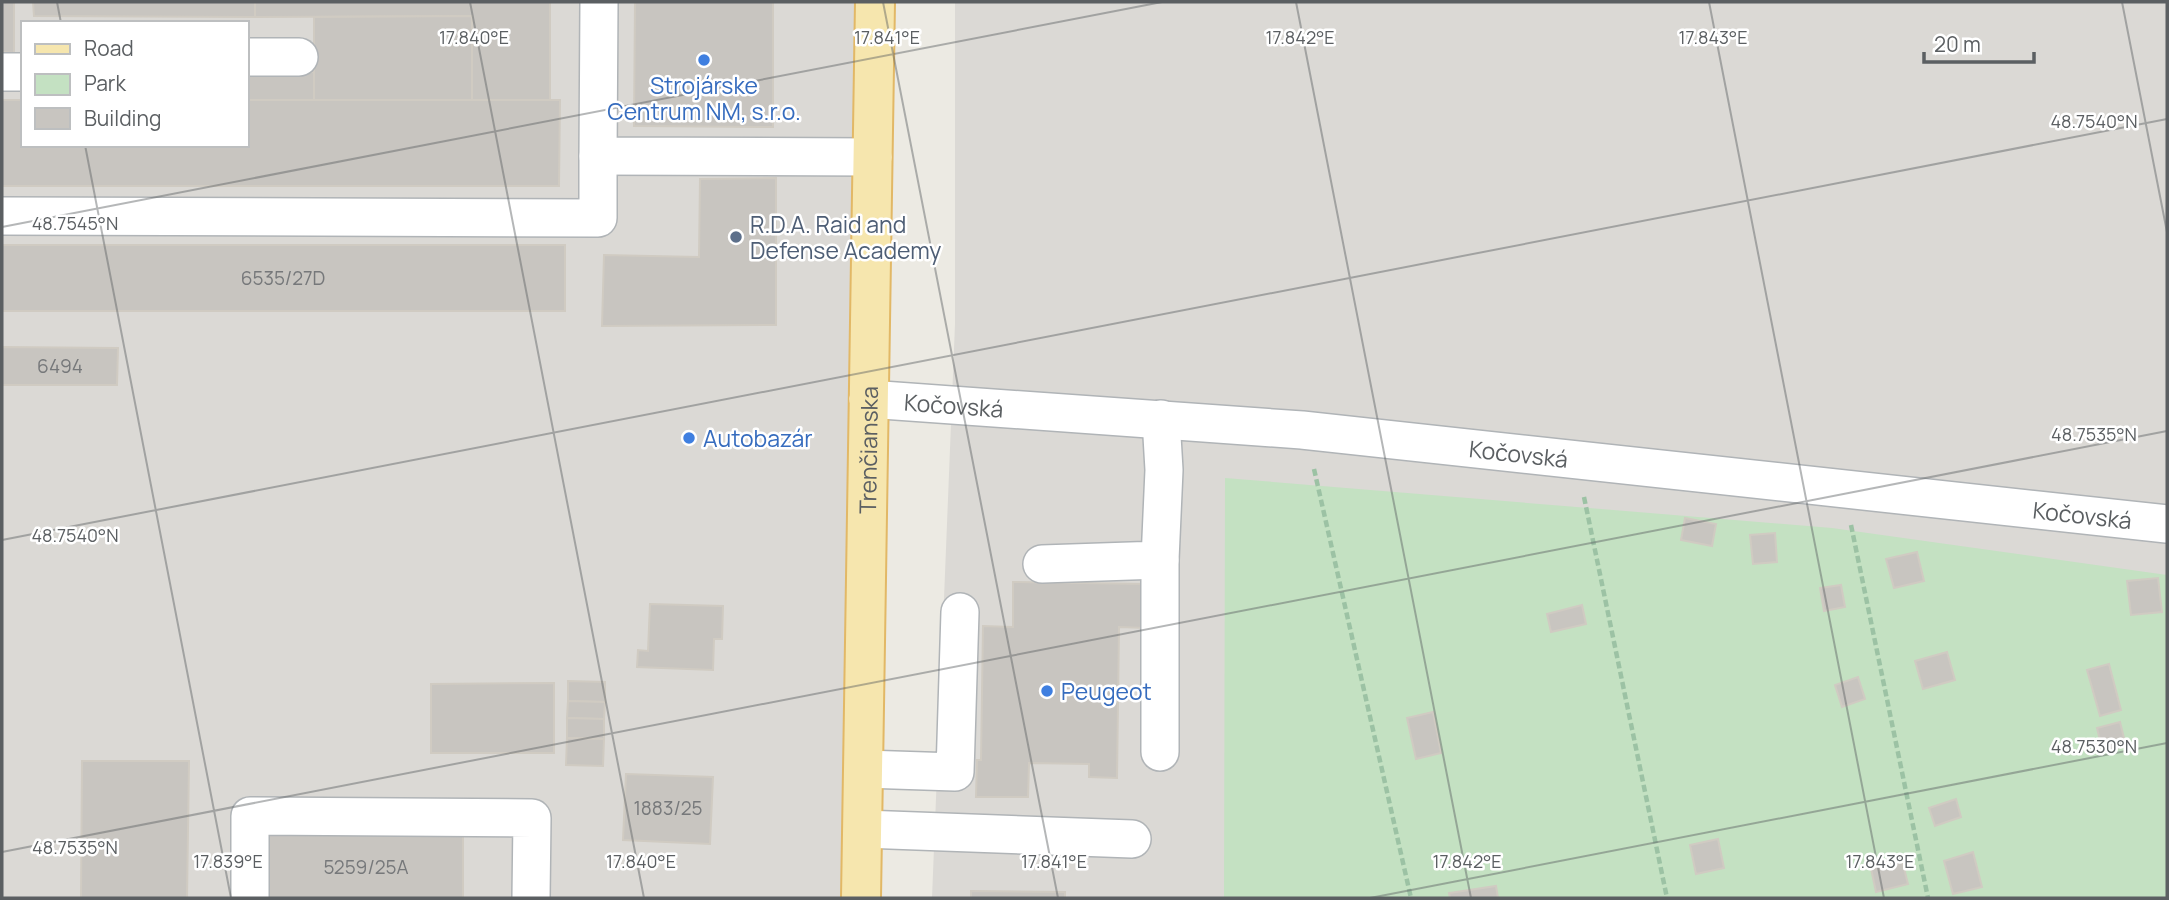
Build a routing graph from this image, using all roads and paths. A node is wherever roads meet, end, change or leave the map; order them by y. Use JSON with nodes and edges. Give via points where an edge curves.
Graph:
{"nodes":[{"id":1,"x":599,"y":2,"type":"edge"},
{"id":2,"x":875,"y":2,"type":"edge"},
{"id":3,"x":248,"y":57,"type":"edge"},
{"id":4,"x":299,"y":57,"type":"dead end"},
{"id":5,"x":2,"y":72,"type":"edge"},
{"id":6,"x":21,"y":72,"type":"edge"},
{"id":7,"x":598,"y":156,"type":"junction"},
{"id":8,"x":873,"y":157,"type":"junction"},
{"id":9,"x":2,"y":216,"type":"edge"},
{"id":10,"x":869,"y":399,"type":"junction"},
{"id":11,"x":1161,"y":419,"type":"junction"},
{"id":12,"x":1315,"y":474,"type":"dead end"},
{"id":13,"x":1583,"y":493,"type":"dead end"},
{"id":14,"x":1850,"y":521,"type":"dead end"},
{"id":15,"x":2167,"y":524,"type":"edge"},
{"id":16,"x":1160,"y":561,"type":"junction"},
{"id":17,"x":1042,"y":564,"type":"dead end"},
{"id":18,"x":960,"y":612,"type":"dead end"},
{"id":19,"x":1160,"y":752,"type":"dead end"},
{"id":20,"x":864,"y":769,"type":"junction"},
{"id":21,"x":863,"y":830,"type":"junction"},
{"id":22,"x":1132,"y":839,"type":"dead end"},
{"id":23,"x":250,"y":898,"type":"edge"},
{"id":24,"x":531,"y":898,"type":"edge"},
{"id":25,"x":861,"y":898,"type":"edge"},
{"id":26,"x":1411,"y":898,"type":"edge"},
{"id":27,"x":1667,"y":898,"type":"edge"},
{"id":28,"x":1928,"y":898,"type":"edge"}],
"edges":[{"from":1,"to":7,"type":"street"},
{"from":2,"to":8,"type":"main road","name":"Trenčianska"},
{"from":3,"to":4,"type":"street"},
{"from":5,"to":6,"type":"street"},
{"from":7,"to":8,"type":"street"},
{"from":7,"to":9,"type":"street","via":[[598,218]]},
{"from":8,"to":10,"type":"main road","name":"Trenčianska"},
{"from":10,"to":11,"type":"street","name":"Kočovská"},
{"from":10,"to":20,"type":"main road","name":"Trenčianska"},
{"from":11,"to":15,"type":"street","name":"Kočovská"},
{"from":11,"to":16,"type":"street"},
{"from":12,"to":26,"type":"path"},
{"from":13,"to":27,"type":"path"},
{"from":14,"to":28,"type":"path"},
{"from":16,"to":17,"type":"street"},
{"from":16,"to":19,"type":"street"},
{"from":18,"to":20,"type":"street","via":[[955,772]]},
{"from":20,"to":21,"type":"main road","name":"Trenčianska"},
{"from":21,"to":22,"type":"street"},
{"from":21,"to":25,"type":"main road","name":"Trenčianska"},
{"from":23,"to":24,"type":"street","via":[[250,816],[532,818]]}]}
